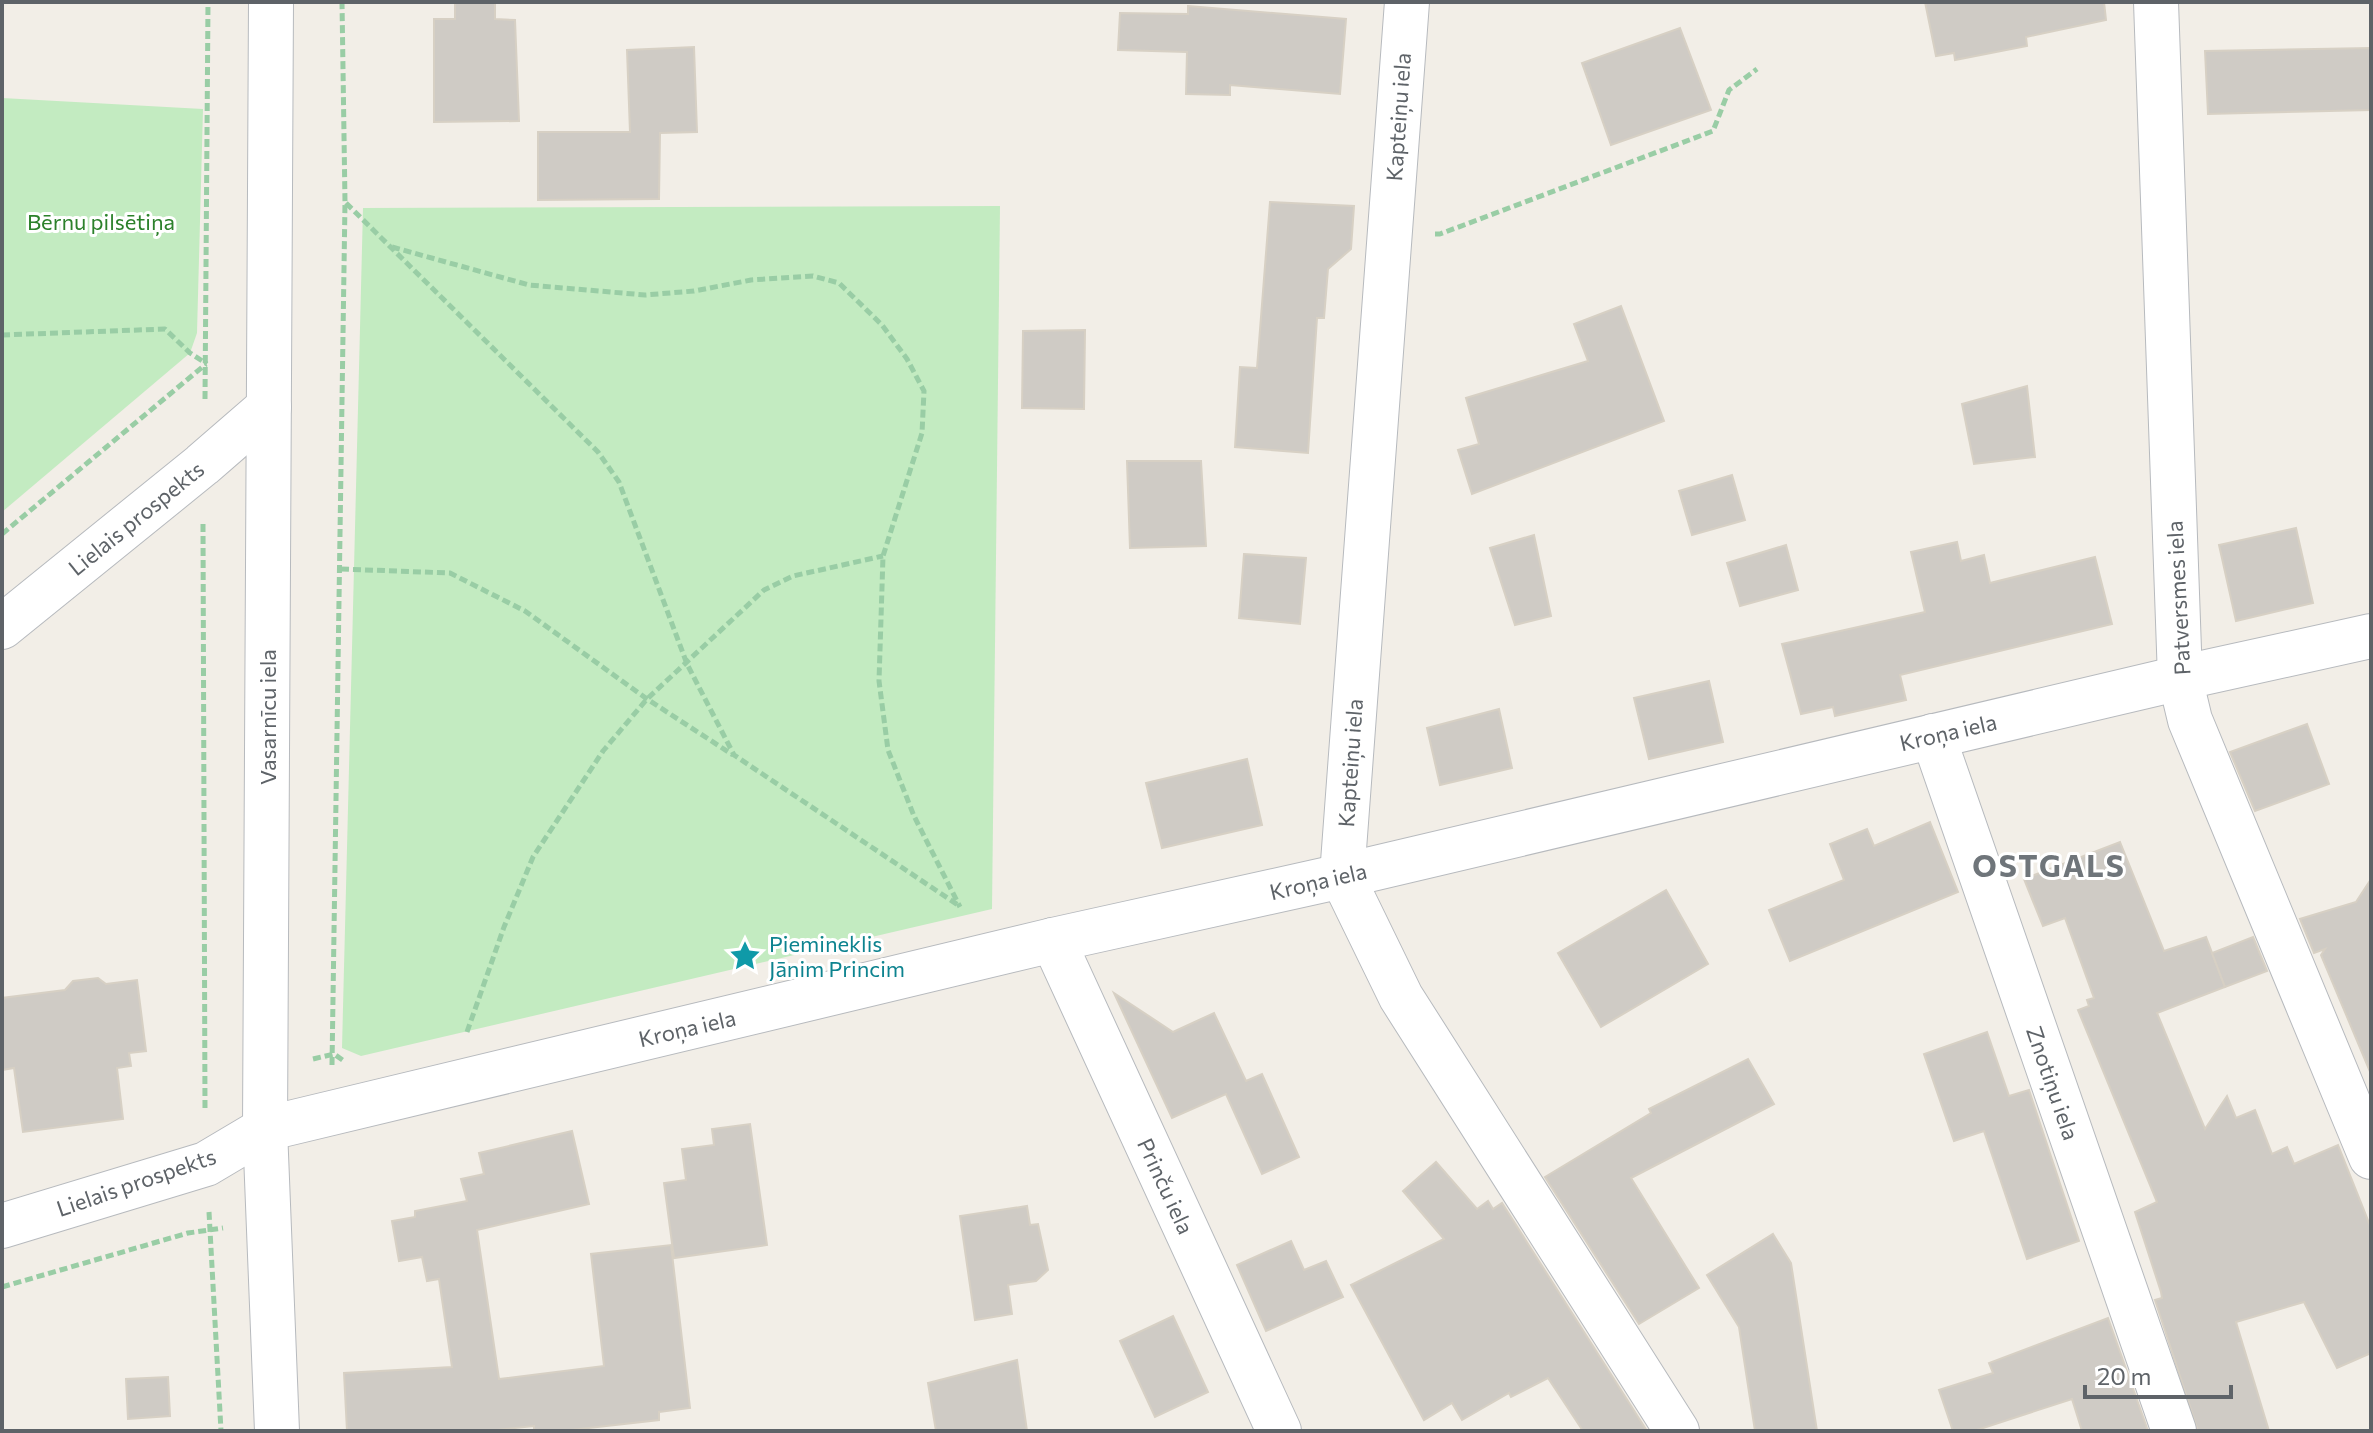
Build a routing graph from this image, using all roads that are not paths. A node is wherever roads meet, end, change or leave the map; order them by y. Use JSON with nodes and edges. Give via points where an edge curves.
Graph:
{"nodes":[{"id":1,"x":271,"y":2,"type":"edge"},
{"id":2,"x":1407,"y":2,"type":"edge"},
{"id":3,"x":2156,"y":2,"type":"edge"},
{"id":4,"x":269,"y":407,"type":"junction"},
{"id":5,"x":2,"y":627,"type":"edge"},
{"id":6,"x":2371,"y":636,"type":"edge"},
{"id":7,"x":2180,"y":678,"type":"junction"},
{"id":8,"x":1933,"y":736,"type":"junction"},
{"id":9,"x":1342,"y":876,"type":"junction"},
{"id":10,"x":1053,"y":940,"type":"junction"},
{"id":11,"x":265,"y":1129,"type":"junction"},
{"id":12,"x":2371,"y":1157,"type":"edge"},
{"id":13,"x":2,"y":1226,"type":"edge"},
{"id":14,"x":277,"y":1431,"type":"edge"},
{"id":15,"x":1279,"y":1431,"type":"edge"},
{"id":16,"x":1677,"y":1431,"type":"edge"},
{"id":17,"x":2174,"y":1431,"type":"edge"}],
"edges":[{"from":1,"to":4,"type":"street","name":"Vasarnīcu iela"},
{"from":2,"to":9,"type":"street","name":"Kapteiņu iela"},
{"from":3,"to":7,"type":"street","name":"Patversmes iela"},
{"from":4,"to":5,"type":"street","name":"Lielais prospekts"},
{"from":4,"to":11,"type":"street","name":"Vasarnīcu iela"},
{"from":6,"to":7,"type":"street","name":"Kroņa iela"},
{"from":7,"to":8,"type":"street","name":"Kroņa iela"},
{"from":7,"to":12,"type":"street","name":"Patversmes iela","via":[[2190,720]]},
{"from":8,"to":9,"type":"street","name":"Kroņa iela"},
{"from":8,"to":17,"type":"street","name":"Znotiņu iela"},
{"from":9,"to":10,"type":"street","name":"Kroņa iela"},
{"from":9,"to":16,"type":"street","via":[[1401,997]]},
{"from":10,"to":11,"type":"street","name":"Kroņa iela"},
{"from":10,"to":15,"type":"street","name":"Prinču iela"},
{"from":11,"to":13,"type":"street","name":"Lielais prospekts","via":[[206,1164]]},
{"from":11,"to":14,"type":"street","name":"Vasarnīcu iela"}]}
